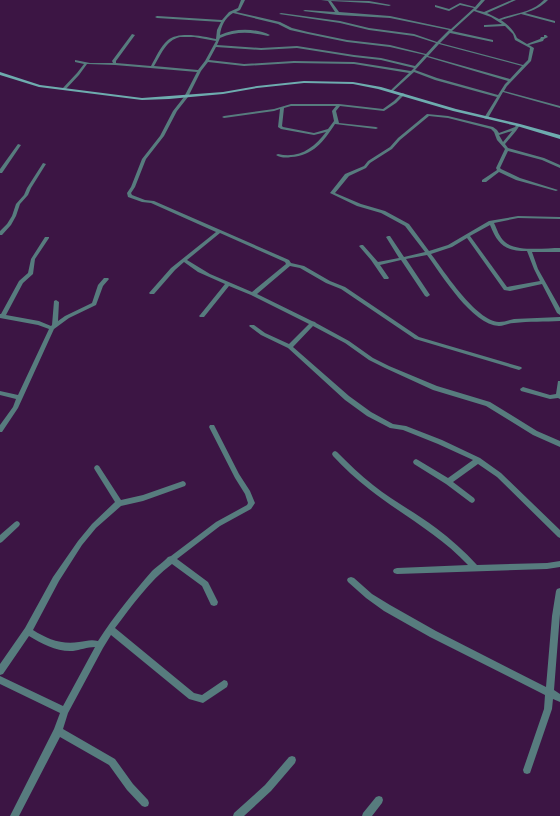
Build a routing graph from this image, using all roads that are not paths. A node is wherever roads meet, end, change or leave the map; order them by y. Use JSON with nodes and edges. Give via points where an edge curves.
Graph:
{"nodes":[{"id":1,"x":243,"y":0,"type":"edge"},
{"id":2,"x":322,"y":0,"type":"edge"},
{"id":3,"x":329,"y":0,"type":"edge"},
{"id":4,"x":483,"y":0,"type":"edge"},
{"id":5,"x":514,"y":0,"type":"edge"},
{"id":6,"x":546,"y":0,"type":"edge"},
{"id":7,"x":369,"y":1,"type":"edge"},
{"id":8,"x":389,"y":5,"type":"dead end"},
{"id":9,"x":436,"y":6,"type":"dead end"},
{"id":10,"x":475,"y":9,"type":"junction"},
{"id":11,"x":305,"y":11,"type":"dead end"},
{"id":12,"x":234,"y":12,"type":"junction"},
{"id":13,"x":520,"y":12,"type":"junction"},
{"id":14,"x":485,"y":13,"type":"junction"},
{"id":15,"x":281,"y":14,"type":"dead end"},
{"id":16,"x":338,"y":14,"type":"junction"},
{"id":17,"x":157,"y":17,"type":"dead end"},
{"id":18,"x":498,"y":20,"type":"junction"},
{"id":19,"x":224,"y":21,"type":"junction"},
{"id":20,"x":554,"y":22,"type":"dead end"},
{"id":21,"x":504,"y":25,"type":"junction"},
{"id":22,"x":485,"y":26,"type":"dead end"},
{"id":23,"x":451,"y":31,"type":"junction"},
{"id":24,"x":133,"y":35,"type":"dead end"},
{"id":25,"x":268,"y":35,"type":"dead end"},
{"id":26,"x":545,"y":36,"type":"dead end"},
{"id":27,"x":218,"y":38,"type":"junction"},
{"id":28,"x":492,"y":41,"type":"dead end"},
{"id":29,"x":438,"y":43,"type":"junction"},
{"id":30,"x":526,"y":45,"type":"junction"},
{"id":31,"x":215,"y":46,"type":"junction"},
{"id":32,"x":427,"y":55,"type":"junction"},
{"id":33,"x":76,"y":61,"type":"dead end"},
{"id":34,"x":207,"y":61,"type":"junction"},
{"id":35,"x":86,"y":63,"type":"junction"},
{"id":36,"x":115,"y":64,"type":"junction"},
{"id":37,"x":524,"y":66,"type":"junction"},
{"id":38,"x":152,"y":67,"type":"junction"},
{"id":39,"x":413,"y":70,"type":"junction"},
{"id":40,"x":199,"y":71,"type":"junction"},
{"id":41,"x":0,"y":73,"type":"edge"},
{"id":42,"x":510,"y":80,"type":"junction"},
{"id":43,"x":64,"y":89,"type":"junction"},
{"id":44,"x":392,"y":91,"type":"junction"},
{"id":45,"x":502,"y":91,"type":"junction"},
{"id":46,"x":403,"y":94,"type":"junction"},
{"id":47,"x":500,"y":96,"type":"junction"},
{"id":48,"x":186,"y":97,"type":"junction"},
{"id":49,"x":339,"y":105,"type":"junction"},
{"id":50,"x":560,"y":107,"type":"edge"},
{"id":51,"x":282,"y":108,"type":"junction"},
{"id":52,"x":224,"y":117,"type":"dead end"},
{"id":53,"x":486,"y":118,"type":"junction"},
{"id":54,"x":335,"y":122,"type":"junction"},
{"id":55,"x":517,"y":126,"type":"junction"},
{"id":56,"x":376,"y":128,"type":"dead end"},
{"id":57,"x":329,"y":130,"type":"junction"},
{"id":58,"x":497,"y":135,"type":"junction"},
{"id":59,"x":560,"y":137,"type":"edge"},
{"id":60,"x":503,"y":144,"type":"junction"},
{"id":61,"x":20,"y":145,"type":"dead end"},
{"id":62,"x":507,"y":149,"type":"junction"},
{"id":63,"x":278,"y":155,"type":"dead end"},
{"id":64,"x":44,"y":164,"type":"dead end"},
{"id":65,"x":560,"y":167,"type":"edge"},
{"id":66,"x":499,"y":170,"type":"junction"},
{"id":67,"x":0,"y":172,"type":"edge"},
{"id":68,"x":484,"y":181,"type":"dead end"},
{"id":69,"x":556,"y":190,"type":"dead end"},
{"id":70,"x":560,"y":218,"type":"edge"},
{"id":71,"x":491,"y":222,"type":"junction"},
{"id":72,"x":220,"y":231,"type":"junction"},
{"id":73,"x":0,"y":234,"type":"edge"},
{"id":74,"x":468,"y":236,"type":"junction"},
{"id":75,"x":388,"y":237,"type":"dead end"},
{"id":76,"x":47,"y":238,"type":"dead end"},
{"id":77,"x":361,"y":246,"type":"dead end"},
{"id":78,"x":529,"y":250,"type":"junction"},
{"id":79,"x":560,"y":250,"type":"edge"},
{"id":80,"x":428,"y":253,"type":"junction"},
{"id":81,"x":403,"y":258,"type":"junction"},
{"id":82,"x":184,"y":260,"type":"junction"},
{"id":83,"x":289,"y":264,"type":"junction"},
{"id":84,"x":376,"y":264,"type":"junction"},
{"id":85,"x":386,"y":278,"type":"dead end"},
{"id":86,"x":106,"y":279,"type":"dead end"},
{"id":87,"x":543,"y":282,"type":"junction"},
{"id":88,"x":229,"y":283,"type":"junction"},
{"id":89,"x":152,"y":293,"type":"dead end"},
{"id":90,"x":253,"y":294,"type":"junction"},
{"id":91,"x":427,"y":295,"type":"dead end"},
{"id":92,"x":56,"y":302,"type":"dead end"},
{"id":93,"x":560,"y":313,"type":"edge"},
{"id":94,"x":1,"y":316,"type":"edge"},
{"id":95,"x":202,"y":316,"type":"dead end"},
{"id":96,"x":560,"y":319,"type":"edge"},
{"id":97,"x":313,"y":323,"type":"junction"},
{"id":98,"x":252,"y":326,"type":"dead end"},
{"id":99,"x":53,"y":327,"type":"junction"},
{"id":100,"x":290,"y":347,"type":"junction"},
{"id":101,"x":519,"y":368,"type":"dead end"},
{"id":102,"x":560,"y":383,"type":"edge"},
{"id":103,"x":523,"y":389,"type":"dead end"},
{"id":104,"x":0,"y":392,"type":"edge"},
{"id":105,"x":559,"y":396,"type":"edge"},
{"id":106,"x":19,"y":398,"type":"junction"},
{"id":107,"x":212,"y":427,"type":"dead end"},
{"id":108,"x":0,"y":430,"type":"edge"},
{"id":109,"x":560,"y":444,"type":"edge"},
{"id":110,"x":335,"y":454,"type":"dead end"},
{"id":111,"x":478,"y":460,"type":"junction"},
{"id":112,"x":416,"y":462,"type":"dead end"},
{"id":113,"x":97,"y":468,"type":"dead end"},
{"id":114,"x":448,"y":482,"type":"junction"},
{"id":115,"x":183,"y":484,"type":"dead end"},
{"id":116,"x":472,"y":500,"type":"dead end"},
{"id":117,"x":119,"y":503,"type":"junction"},
{"id":118,"x":17,"y":524,"type":"dead end"},
{"id":119,"x":560,"y":535,"type":"edge"},
{"id":120,"x":0,"y":540,"type":"edge"},
{"id":121,"x":171,"y":559,"type":"junction"},
{"id":122,"x":560,"y":564,"type":"edge"},
{"id":123,"x":476,"y":569,"type":"junction"},
{"id":124,"x":397,"y":572,"type":"dead end"},
{"id":125,"x":351,"y":580,"type":"dead end"},
{"id":126,"x":560,"y":591,"type":"edge"},
{"id":127,"x":214,"y":602,"type":"dead end"},
{"id":128,"x":558,"y":617,"type":"edge"},
{"id":129,"x":110,"y":629,"type":"junction"},
{"id":130,"x":28,"y":631,"type":"junction"},
{"id":131,"x":100,"y":645,"type":"junction"},
{"id":132,"x":0,"y":671,"type":"edge"},
{"id":133,"x":0,"y":680,"type":"edge"},
{"id":134,"x":224,"y":684,"type":"dead end"},
{"id":135,"x":550,"y":693,"type":"junction"},
{"id":136,"x":560,"y":698,"type":"edge"},
{"id":137,"x":65,"y":711,"type":"junction"},
{"id":138,"x":58,"y":731,"type":"junction"},
{"id":139,"x":292,"y":760,"type":"dead end"},
{"id":140,"x":528,"y":770,"type":"dead end"},
{"id":141,"x":379,"y":800,"type":"dead end"},
{"id":142,"x":145,"y":803,"type":"dead end"},
{"id":143,"x":14,"y":816,"type":"edge"},
{"id":144,"x":238,"y":816,"type":"edge"},
{"id":145,"x":366,"y":816,"type":"edge"}],
"edges":[{"from":1,"to":12,"type":"street"},
{"from":2,"to":3,"type":"street"},
{"from":3,"to":7,"type":"street"},
{"from":3,"to":16,"type":"street"},
{"from":4,"to":10,"type":"street"},
{"from":5,"to":14,"type":"street"},
{"from":6,"to":13,"type":"street","via":[[540,6]]},
{"from":7,"to":8,"type":"street"},
{"from":9,"to":10,"type":"street","via":[[449,10],[460,4]]},
{"from":10,"to":14,"type":"street"},
{"from":10,"to":23,"type":"street"},
{"from":11,"to":16,"type":"street"},
{"from":12,"to":19,"type":"street"},
{"from":12,"to":32,"type":"street","via":[[308,33],[390,46]]},
{"from":13,"to":18,"type":"street"},
{"from":13,"to":20,"type":"street"},
{"from":14,"to":18,"type":"street"},
{"from":15,"to":29,"type":"street","via":[[409,34]]},
{"from":16,"to":23,"type":"street","via":[[390,17]]},
{"from":17,"to":19,"type":"street"},
{"from":18,"to":21,"type":"street"},
{"from":19,"to":27,"type":"street"},
{"from":21,"to":22,"type":"street"},
{"from":21,"to":30,"type":"street","via":[[516,39]]},
{"from":23,"to":28,"type":"street"},
{"from":23,"to":29,"type":"street"},
{"from":24,"to":36,"type":"street","via":[[114,61]]},
{"from":25,"to":27,"type":"street","via":[[236,31]]},
{"from":26,"to":30,"type":"street","via":[[542,40]]},
{"from":27,"to":31,"type":"street"},
{"from":27,"to":38,"type":"street","via":[[174,37]]},
{"from":29,"to":32,"type":"street"},
{"from":29,"to":37,"type":"street"},
{"from":30,"to":37,"type":"street","via":[[532,48],[531,57]]},
{"from":31,"to":34,"type":"street"},
{"from":31,"to":39,"type":"street","via":[[261,49],[297,47],[381,59]]},
{"from":32,"to":39,"type":"street"},
{"from":32,"to":42,"type":"street"},
{"from":33,"to":35,"type":"street"},
{"from":34,"to":39,"type":"street","via":[[244,65],[294,62],[354,63]]},
{"from":34,"to":40,"type":"street"},
{"from":35,"to":36,"type":"street"},
{"from":35,"to":43,"type":"street"},
{"from":36,"to":38,"type":"street"},
{"from":37,"to":42,"type":"street"},
{"from":38,"to":40,"type":"street"},
{"from":39,"to":44,"type":"street"},
{"from":39,"to":47,"type":"street","via":[[436,79]]},
{"from":40,"to":48,"type":"street"},
{"from":41,"to":43,"type":"street","via":[[40,86]]},
{"from":42,"to":45,"type":"street"},
{"from":43,"to":48,"type":"street","via":[[137,98]]},
{"from":44,"to":46,"type":"street"},
{"from":44,"to":48,"type":"street","via":[[353,83],[321,81]]},
{"from":45,"to":47,"type":"street"},
{"from":45,"to":50,"type":"street"},
{"from":46,"to":49,"type":"street","via":[[384,110]]},
{"from":46,"to":53,"type":"street"},
{"from":47,"to":53,"type":"street"},
{"from":48,"to":72,"type":"street","via":[[175,111],[162,136],[144,159],[129,193],[138,200],[152,202]]},
{"from":49,"to":51,"type":"street","via":[[291,105]]},
{"from":49,"to":54,"type":"street","via":[[334,109]]},
{"from":51,"to":52,"type":"street"},
{"from":51,"to":57,"type":"street","via":[[282,128],[314,134]]},
{"from":53,"to":55,"type":"street"},
{"from":54,"to":56,"type":"street","via":[[340,125]]},
{"from":54,"to":57,"type":"street"},
{"from":55,"to":58,"type":"street"},
{"from":55,"to":59,"type":"street"},
{"from":55,"to":60,"type":"street"},
{"from":57,"to":63,"type":"street","via":[[311,152]]},
{"from":58,"to":60,"type":"street"},
{"from":58,"to":80,"type":"street","via":[[496,131],[489,127],[428,115],[391,148],[365,167],[347,175],[333,192],[334,195],[383,212],[404,223]]},
{"from":60,"to":62,"type":"street"},
{"from":61,"to":67,"type":"street"},
{"from":62,"to":65,"type":"street","via":[[543,159]]},
{"from":62,"to":66,"type":"street"},
{"from":64,"to":73,"type":"street","via":[[18,204],[9,225]]},
{"from":66,"to":68,"type":"street"},
{"from":66,"to":69,"type":"street","via":[[520,181]]},
{"from":70,"to":71,"type":"street","via":[[518,217]]},
{"from":71,"to":74,"type":"street"},
{"from":71,"to":78,"type":"street","via":[[502,244],[511,249]]},
{"from":72,"to":82,"type":"street"},
{"from":72,"to":83,"type":"street","via":[[281,257]]},
{"from":74,"to":80,"type":"street"},
{"from":74,"to":87,"type":"street","via":[[506,288],[510,290]]},
{"from":75,"to":81,"type":"street"},
{"from":76,"to":94,"type":"street","via":[[33,259],[30,274],[22,282]]},
{"from":77,"to":84,"type":"street"},
{"from":78,"to":79,"type":"street"},
{"from":78,"to":87,"type":"street"},
{"from":80,"to":81,"type":"street"},
{"from":80,"to":96,"type":"street","via":[[472,310],[488,321],[499,324]]},
{"from":81,"to":84,"type":"street"},
{"from":81,"to":91,"type":"street"},
{"from":82,"to":88,"type":"street","via":[[201,271]]},
{"from":82,"to":89,"type":"street","via":[[165,276]]},
{"from":83,"to":90,"type":"street"},
{"from":83,"to":101,"type":"street","via":[[302,267],[342,288],[417,338]]},
{"from":84,"to":85,"type":"street"},
{"from":86,"to":99,"type":"street","via":[[94,304]]},
{"from":87,"to":93,"type":"street"},
{"from":88,"to":90,"type":"street"},
{"from":88,"to":95,"type":"street"},
{"from":90,"to":97,"type":"street"},
{"from":92,"to":99,"type":"street"},
{"from":94,"to":99,"type":"street"},
{"from":97,"to":100,"type":"street"},
{"from":97,"to":109,"type":"street","via":[[387,367],[435,388],[488,404],[535,433]]},
{"from":98,"to":100,"type":"street"},
{"from":99,"to":106,"type":"street"},
{"from":100,"to":111,"type":"street","via":[[347,398],[369,414],[392,426],[440,442]]},
{"from":102,"to":105,"type":"street"},
{"from":103,"to":105,"type":"street","via":[[550,397]]},
{"from":104,"to":106,"type":"street"},
{"from":106,"to":108,"type":"street"},
{"from":107,"to":121,"type":"street","via":[[252,503],[218,524]]},
{"from":110,"to":123,"type":"street","via":[[358,476],[445,538]]},
{"from":111,"to":114,"type":"street"},
{"from":111,"to":119,"type":"street","via":[[499,476]]},
{"from":112,"to":114,"type":"street"},
{"from":113,"to":117,"type":"street"},
{"from":114,"to":116,"type":"street"},
{"from":115,"to":117,"type":"street","via":[[143,498]]},
{"from":117,"to":130,"type":"street","via":[[80,543]]},
{"from":118,"to":120,"type":"street"},
{"from":121,"to":127,"type":"street","via":[[205,584]]},
{"from":121,"to":129,"type":"street","via":[[150,578]]},
{"from":122,"to":123,"type":"street"},
{"from":123,"to":124,"type":"street"},
{"from":125,"to":135,"type":"street","via":[[386,608],[454,646]]},
{"from":126,"to":128,"type":"street"},
{"from":128,"to":135,"type":"street"},
{"from":129,"to":131,"type":"street"},
{"from":129,"to":134,"type":"street","via":[[192,696],[202,699]]},
{"from":130,"to":131,"type":"street","via":[[58,646],[79,646],[91,642]]},
{"from":130,"to":132,"type":"street"},
{"from":131,"to":137,"type":"street"},
{"from":133,"to":137,"type":"street"},
{"from":135,"to":136,"type":"street"},
{"from":135,"to":140,"type":"street","via":[[548,709]]},
{"from":137,"to":138,"type":"street"},
{"from":138,"to":142,"type":"street","via":[[112,762]]},
{"from":138,"to":143,"type":"street"},
{"from":139,"to":144,"type":"street","via":[[268,788]]},
{"from":141,"to":145,"type":"street"}]}
